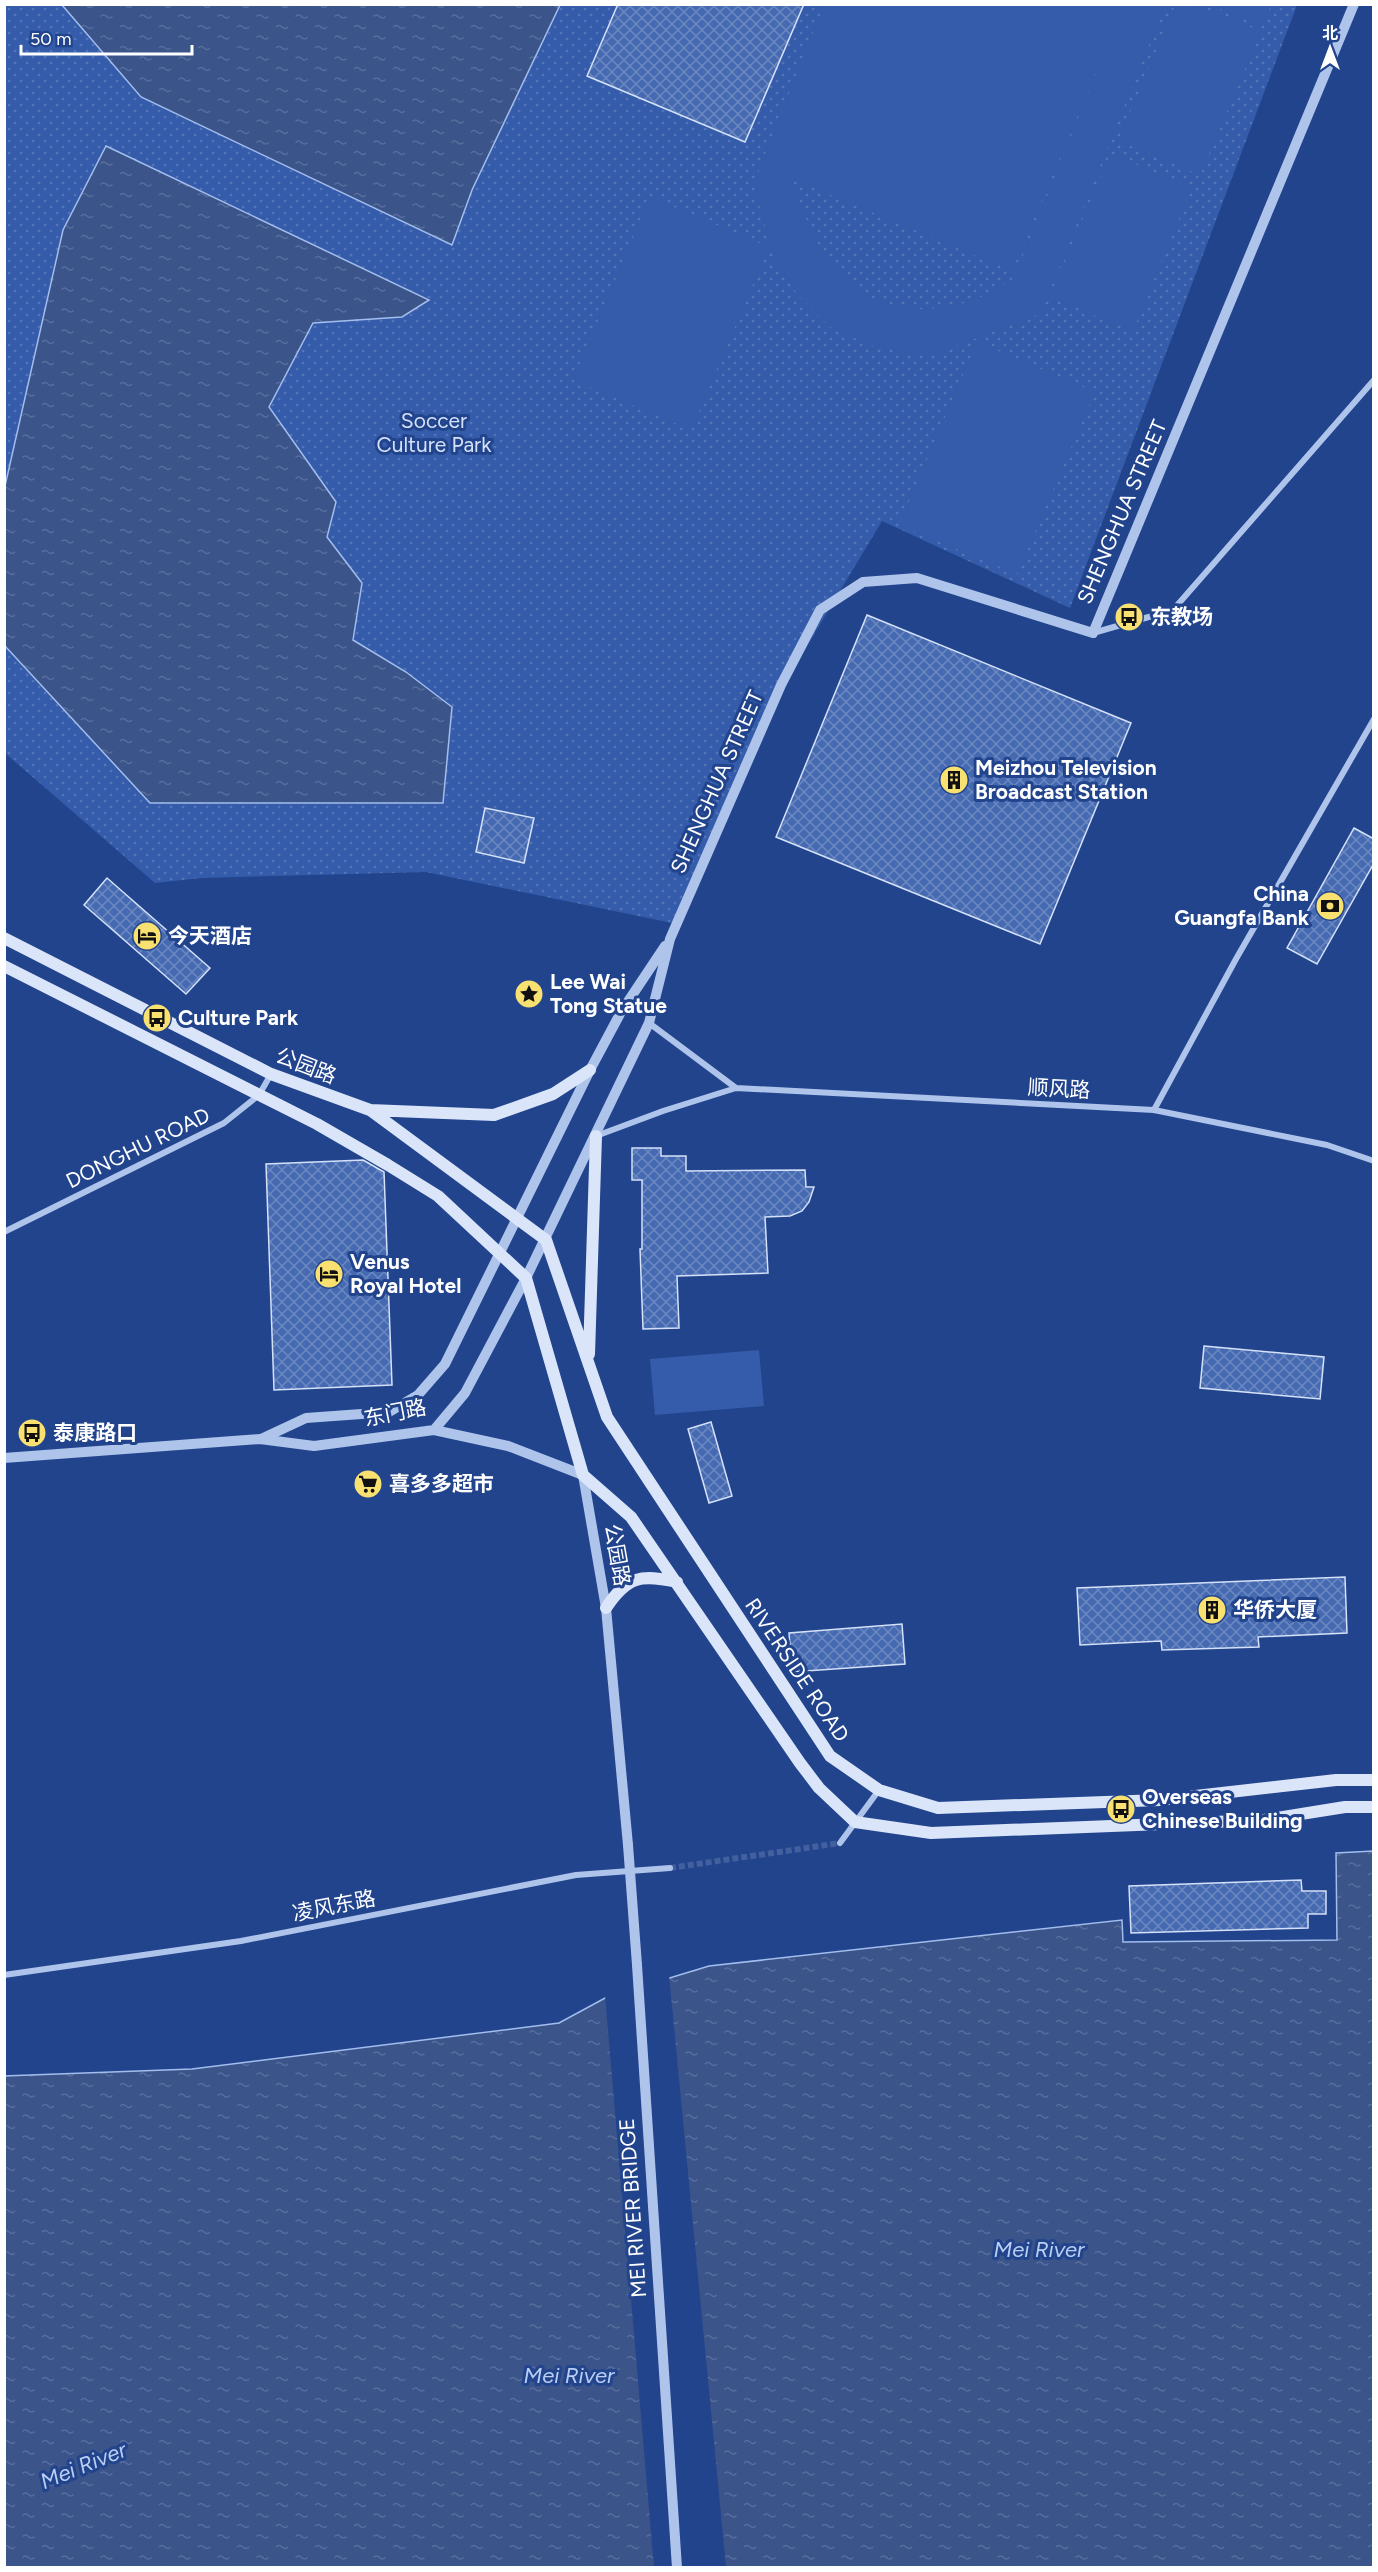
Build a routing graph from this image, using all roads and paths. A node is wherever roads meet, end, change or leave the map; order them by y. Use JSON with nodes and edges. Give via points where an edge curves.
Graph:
{"nodes":[{"id":1,"x":1354,"y":4,"type":"edge"},
{"id":2,"x":1374,"y":380,"type":"edge"},
{"id":3,"x":1093,"y":633,"type":"junction"},
{"id":4,"x":1374,"y":719,"type":"edge"},
{"id":5,"x":4,"y":938,"type":"edge"},
{"id":6,"x":670,"y":939,"type":"junction"},
{"id":7,"x":4,"y":966,"type":"edge"},
{"id":8,"x":649,"y":1023,"type":"junction"},
{"id":9,"x":590,"y":1070,"type":"junction"},
{"id":10,"x":270,"y":1074,"type":"junction"},
{"id":11,"x":736,"y":1088,"type":"junction"},
{"id":12,"x":259,"y":1095,"type":"junction"},
{"id":13,"x":370,"y":1110,"type":"junction"},
{"id":14,"x":1154,"y":1110,"type":"junction"},
{"id":15,"x":596,"y":1136,"type":"junction"},
{"id":16,"x":1374,"y":1161,"type":"edge"},
{"id":17,"x":517,"y":1218,"type":"junction"},
{"id":18,"x":4,"y":1232,"type":"edge"},
{"id":19,"x":546,"y":1240,"type":"junction"},
{"id":20,"x":500,"y":1254,"type":"junction"},
{"id":21,"x":526,"y":1278,"type":"junction"},
{"id":22,"x":589,"y":1362,"type":"junction"},
{"id":23,"x":434,"y":1430,"type":"junction"},
{"id":24,"x":260,"y":1439,"type":"junction"},
{"id":25,"x":4,"y":1458,"type":"edge"},
{"id":26,"x":583,"y":1475,"type":"junction"},
{"id":27,"x":677,"y":1582,"type":"junction"},
{"id":28,"x":606,"y":1608,"type":"junction"},
{"id":29,"x":1374,"y":1779,"type":"edge"},
{"id":30,"x":879,"y":1790,"type":"junction"},
{"id":31,"x":1374,"y":1807,"type":"edge"},
{"id":32,"x":855,"y":1822,"type":"junction"},
{"id":33,"x":840,"y":1843,"type":"dead end"},
{"id":34,"x":628,"y":1845,"type":"joint"},
{"id":35,"x":670,"y":1868,"type":"tunnel mouth"},
{"id":36,"x":4,"y":1975,"type":"edge"},
{"id":37,"x":677,"y":2568,"type":"edge"}],
"edges":[{"from":1,"to":3,"type":"street","name":"SHENGHUA STREET"},
{"from":2,"to":3,"type":"street","via":[[1173,610]]},
{"from":3,"to":6,"type":"street","name":"SHENGHUA STREET","via":[[917,578],[863,582],[820,610],[781,685]]},
{"from":4,"to":14,"type":"street"},
{"from":5,"to":10,"type":"main road","name":"公园路"},
{"from":6,"to":8,"type":"street","name":"SHENGHUA STREET"},
{"from":6,"to":9,"type":"street","name":"SHENGHUA STREET","via":[[621,1012]]},
{"from":7,"to":12,"type":"main road","name":"公园路"},
{"from":8,"to":11,"type":"street"},
{"from":8,"to":15,"type":"street","name":"SHENGHUA STREET"},
{"from":9,"to":13,"type":"main road","via":[[553,1094],[494,1115]]},
{"from":9,"to":17,"type":"street","name":"SHENGHUA STREET"},
{"from":10,"to":12,"type":"street","name":"DONGHU ROAD"},
{"from":10,"to":13,"type":"main road","name":"公园路"},
{"from":11,"to":14,"type":"street","name":"顺风路"},
{"from":11,"to":15,"type":"street","name":"顺风路"},
{"from":12,"to":18,"type":"street","name":"DONGHU ROAD","via":[[224,1123]]},
{"from":12,"to":20,"type":"main road","name":"公园路","via":[[438,1196]]},
{"from":13,"to":17,"type":"main road","name":"公园路"},
{"from":14,"to":16,"type":"street","name":"顺风路","via":[[1327,1145]]},
{"from":15,"to":19,"type":"street","name":"SHENGHUA STREET"},
{"from":15,"to":22,"type":"main road"},
{"from":17,"to":19,"type":"main road","name":"公园路"},
{"from":17,"to":20,"type":"street","name":"东门路"},
{"from":19,"to":21,"type":"street","name":"东门路"},
{"from":19,"to":22,"type":"main road","name":"RIVERSIDE ROAD"},
{"from":20,"to":21,"type":"main road","name":"公园路"},
{"from":20,"to":24,"type":"street","name":"东门路","via":[[445,1364],[418,1395],[389,1412],[306,1418]]},
{"from":21,"to":23,"type":"street","name":"东门路","via":[[465,1393]]},
{"from":21,"to":26,"type":"main road","name":"公园路"},
{"from":22,"to":30,"type":"main road","name":"RIVERSIDE ROAD","via":[[607,1417],[830,1756]]},
{"from":23,"to":24,"type":"street","name":"东门路","via":[[314,1446]]},
{"from":23,"to":26,"type":"street","via":[[508,1446]]},
{"from":24,"to":25,"type":"street","name":"东门路"},
{"from":26,"to":27,"type":"main road","via":[[631,1517]]},
{"from":26,"to":28,"type":"street","name":"公园路"},
{"from":27,"to":28,"type":"main road","via":[[654,1577],[636,1580],[619,1588]]},
{"from":27,"to":32,"type":"main road","via":[[800,1763],[819,1788]]},
{"from":28,"to":34,"type":"street","name":"公园路"},
{"from":29,"to":30,"type":"main road","name":"RIVERSIDE ROAD","via":[[1160,1800],[938,1808]]},
{"from":30,"to":32,"type":"street"},
{"from":31,"to":32,"type":"main road","via":[[1345,1807],[1264,1820],[931,1833]]},
{"from":32,"to":33,"type":"street"},
{"from":34,"to":37,"type":"street","name":"MEI RIVER BRIDGE","bridge":true},
{"from":35,"to":36,"type":"street","name":"凌风东路","via":[[576,1875],[241,1941]]}]}
